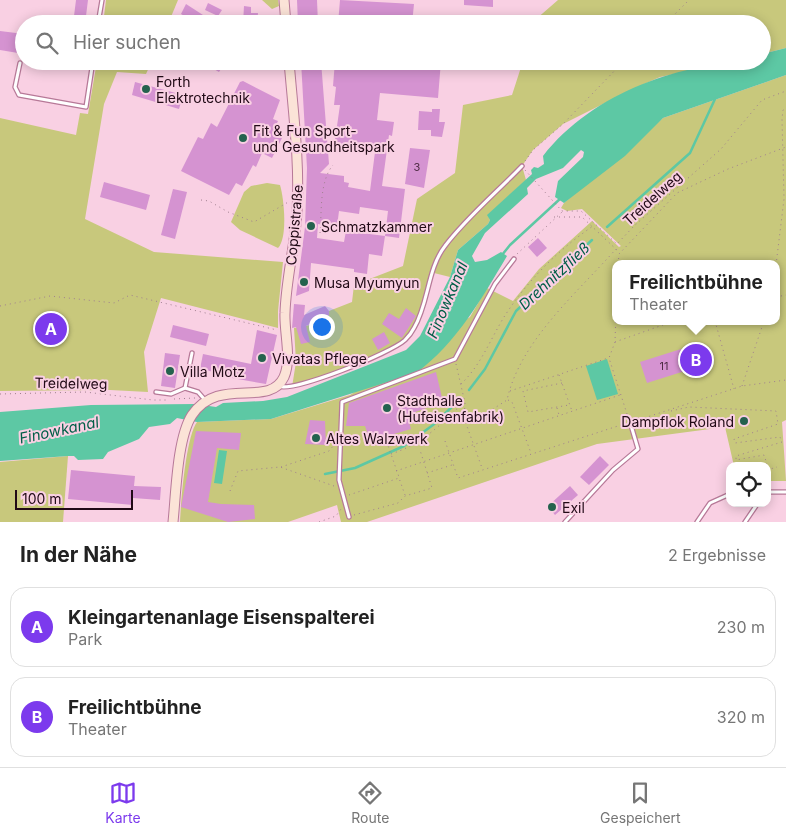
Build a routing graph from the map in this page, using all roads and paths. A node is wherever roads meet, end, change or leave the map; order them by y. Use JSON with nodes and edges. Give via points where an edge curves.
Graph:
{"nodes":[{"id":1,"x":102,"y":0,"type":"edge"},
{"id":2,"x":284,"y":0,"type":"edge"},
{"id":3,"x":689,"y":0,"type":"edge"},
{"id":4,"x":100,"y":15,"type":"edge"},
{"id":5,"x":285,"y":15,"type":"edge"},
{"id":6,"x":674,"y":15,"type":"edge"},
{"id":7,"x":19,"y":70,"type":"edge"},
{"id":8,"x":92,"y":70,"type":"edge"},
{"id":9,"x":290,"y":70,"type":"edge"},
{"id":10,"x":615,"y":70,"type":"edge"},
{"id":11,"x":786,"y":90,"type":"edge"},
{"id":12,"x":786,"y":108,"type":"edge"},
{"id":13,"x":785,"y":147,"type":"edge"},
{"id":14,"x":333,"y":166,"type":"dead end"},
{"id":15,"x":522,"y":166,"type":"joint"},
{"id":16,"x":530,"y":175,"type":"dead end"},
{"id":17,"x":298,"y":196,"type":"junction"},
{"id":18,"x":201,"y":200,"type":"dead end"},
{"id":19,"x":562,"y":211,"type":"junction"},
{"id":20,"x":554,"y":217,"type":"junction"},
{"id":21,"x":593,"y":226,"type":"junction"},
{"id":22,"x":320,"y":233,"type":"dead end"},
{"id":23,"x":619,"y":247,"type":"dead end"},
{"id":24,"x":616,"y":249,"type":"junction"},
{"id":25,"x":619,"y":253,"type":"junction"},
{"id":26,"x":514,"y":259,"type":"joint"},
{"id":27,"x":618,"y":260,"type":"edge"},
{"id":28,"x":777,"y":260,"type":"edge"},
{"id":29,"x":0,"y":306,"type":"edge"},
{"id":30,"x":616,"y":325,"type":"edge"},
{"id":31,"x":663,"y":325,"type":"edge"},
{"id":32,"x":716,"y":325,"type":"edge"},
{"id":33,"x":763,"y":325,"type":"edge"},
{"id":34,"x":285,"y":330,"type":"junction"},
{"id":35,"x":615,"y":342,"type":"junction"},
{"id":36,"x":192,"y":353,"type":"dead end"},
{"id":37,"x":609,"y":358,"type":"junction"},
{"id":38,"x":455,"y":360,"type":"junction"},
{"id":39,"x":558,"y":375,"type":"junction"},
{"id":40,"x":786,"y":380,"type":"edge"},
{"id":41,"x":562,"y":383,"type":"junction"},
{"id":42,"x":461,"y":384,"type":"junction"},
{"id":43,"x":278,"y":386,"type":"junction"},
{"id":44,"x":742,"y":386,"type":"junction"},
{"id":45,"x":185,"y":388,"type":"junction"},
{"id":46,"x":734,"y":389,"type":"junction"},
{"id":47,"x":509,"y":391,"type":"junction"},
{"id":48,"x":156,"y":392,"type":"dead end"},
{"id":49,"x":0,"y":394,"type":"edge"},
{"id":50,"x":620,"y":395,"type":"junction"},
{"id":51,"x":142,"y":399,"type":"dead end"},
{"id":52,"x":205,"y":400,"type":"junction"},
{"id":53,"x":507,"y":400,"type":"junction"},
{"id":54,"x":465,"y":401,"type":"junction"},
{"id":55,"x":569,"y":405,"type":"junction"},
{"id":56,"x":557,"y":407,"type":"junction"},
{"id":57,"x":572,"y":411,"type":"junction"},
{"id":58,"x":663,"y":412,"type":"junction"},
{"id":59,"x":560,"y":415,"type":"junction"},
{"id":60,"x":464,"y":418,"type":"junction"},
{"id":61,"x":630,"y":422,"type":"junction"},
{"id":62,"x":522,"y":428,"type":"junction"},
{"id":63,"x":385,"y":437,"type":"dead end"},
{"id":64,"x":339,"y":440,"type":"junction"},
{"id":65,"x":445,"y":441,"type":"dead end"},
{"id":66,"x":474,"y":444,"type":"junction"},
{"id":67,"x":420,"y":450,"type":"dead end"},
{"id":68,"x":448,"y":453,"type":"junction"},
{"id":69,"x":531,"y":453,"type":"junction"},
{"id":70,"x":391,"y":454,"type":"junction"},
{"id":71,"x":424,"y":461,"type":"junction"},
{"id":72,"x":766,"y":462,"type":"edge"},
{"id":73,"x":453,"y":465,"type":"junction"},
{"id":74,"x":280,"y":467,"type":"junction"},
{"id":75,"x":777,"y":467,"type":"dead end"},
{"id":76,"x":482,"y":469,"type":"junction"},
{"id":77,"x":771,"y":469,"type":"edge"},
{"id":78,"x":396,"y":471,"type":"junction"},
{"id":79,"x":427,"y":473,"type":"junction"},
{"id":80,"x":399,"y":478,"type":"junction"},
{"id":81,"x":340,"y":488,"type":"junction"},
{"id":82,"x":230,"y":490,"type":"dead end"},
{"id":83,"x":771,"y":492,"type":"edge"},
{"id":84,"x":786,"y":492,"type":"edge"},
{"id":85,"x":405,"y":496,"type":"junction"},
{"id":86,"x":726,"y":496,"type":"edge"},
{"id":87,"x":343,"y":497,"type":"junction"},
{"id":88,"x":345,"y":503,"type":"junction"},
{"id":89,"x":755,"y":507,"type":"edge"},
{"id":90,"x":349,"y":517,"type":"joint"},
{"id":91,"x":173,"y":522,"type":"edge"},
{"id":92,"x":319,"y":522,"type":"edge"},
{"id":93,"x":565,"y":522,"type":"edge"},
{"id":94,"x":697,"y":522,"type":"edge"},
{"id":95,"x":745,"y":522,"type":"edge"}],
"edges":[{"from":1,"to":4,"type":"lane"},
{"from":2,"to":5,"type":"main road"},
{"from":3,"to":6,"type":"path"},
{"from":7,"to":8,"type":"lane","via":[[15,87],[19,95],[86,107]]},
{"from":9,"to":17,"type":"main road","name":"Coppistraße"},
{"from":10,"to":15,"type":"path","via":[[533,150]]},
{"from":11,"to":19,"type":"path","name":"Treidelweg","via":[[762,100],[720,149],[617,244],[582,211]]},
{"from":12,"to":13,"type":"path","via":[[782,119]]},
{"from":13,"to":25,"type":"path","via":[[728,169],[677,194]]},
{"from":13,"to":28,"type":"path","via":[[784,199]]},
{"from":14,"to":22,"type":"path","via":[[325,182]]},
{"from":15,"to":43,"type":"lane","via":[[444,247],[420,316],[404,341],[370,359],[321,378],[284,389]]},
{"from":16,"to":19,"type":"path"},
{"from":17,"to":18,"type":"path","via":[[254,222],[210,201]]},
{"from":17,"to":34,"type":"main road","name":"Coppistraße"},
{"from":19,"to":20,"type":"path"},
{"from":20,"to":21,"type":"path","via":[[582,217]]},
{"from":20,"to":26,"type":"path","via":[[520,249]]},
{"from":21,"to":24,"type":"path"},
{"from":21,"to":42,"type":"path","via":[[571,242],[521,293],[480,362]]},
{"from":23,"to":25,"type":"path"},
{"from":24,"to":25,"type":"path"},
{"from":24,"to":47,"type":"path","via":[[541,333],[511,381]]},
{"from":25,"to":27,"type":"path"},
{"from":26,"to":38,"type":"lane","via":[[495,284]]},
{"from":29,"to":34,"type":"path","via":[[50,296],[114,303],[130,296]]},
{"from":30,"to":35,"type":"path"},
{"from":31,"to":35,"type":"path"},
{"from":32,"to":46,"type":"path"},
{"from":33,"to":44,"type":"path"},
{"from":34,"to":43,"type":"main road","name":"Coppistraße","via":[[286,367]]},
{"from":35,"to":37,"type":"path"},
{"from":36,"to":45,"type":"lane"},
{"from":37,"to":39,"type":"path"},
{"from":37,"to":50,"type":"path"},
{"from":38,"to":42,"type":"path"},
{"from":38,"to":64,"type":"lane","via":[[342,402]]},
{"from":39,"to":41,"type":"path"},
{"from":39,"to":47,"type":"path"},
{"from":40,"to":44,"type":"path"},
{"from":41,"to":55,"type":"path"},
{"from":41,"to":56,"type":"path","via":[[523,391],[528,412]]},
{"from":42,"to":54,"type":"path"},
{"from":43,"to":52,"type":"main road","via":[[261,392],[220,394]]},
{"from":44,"to":46,"type":"path"},
{"from":45,"to":48,"type":"lane","via":[[170,394]]},
{"from":45,"to":52,"type":"lane","via":[[198,392]]},
{"from":46,"to":58,"type":"path"},
{"from":47,"to":53,"type":"path"},
{"from":49,"to":51,"type":"path","name":"Treidelweg","via":[[85,392]]},
{"from":50,"to":57,"type":"path"},
{"from":50,"to":61,"type":"path"},
{"from":52,"to":91,"type":"main road","via":[[188,424],[177,473]]},
{"from":53,"to":60,"type":"path","via":[[490,411]]},
{"from":53,"to":62,"type":"path","via":[[512,402]]},
{"from":54,"to":60,"type":"path"},
{"from":54,"to":70,"type":"path","via":[[434,432],[412,447]]},
{"from":55,"to":56,"type":"path"},
{"from":55,"to":57,"type":"path"},
{"from":56,"to":59,"type":"path"},
{"from":57,"to":59,"type":"path"},
{"from":58,"to":61,"type":"path"},
{"from":58,"to":72,"type":"path","via":[[689,407],[776,412],[778,424],[734,439],[735,443],[780,437],[782,442],[736,456],[736,460],[764,455]]},
{"from":59,"to":62,"type":"path"},
{"from":60,"to":66,"type":"path"},
{"from":61,"to":69,"type":"path"},
{"from":61,"to":93,"type":"lane","via":[[638,449],[613,470]]},
{"from":62,"to":66,"type":"path"},
{"from":62,"to":69,"type":"path"},
{"from":63,"to":70,"type":"path"},
{"from":64,"to":74,"type":"path","via":[[329,451]]},
{"from":64,"to":81,"type":"lane"},
{"from":65,"to":68,"type":"path"},
{"from":66,"to":68,"type":"path"},
{"from":66,"to":76,"type":"path"},
{"from":67,"to":71,"type":"path"},
{"from":68,"to":71,"type":"path"},
{"from":68,"to":73,"type":"path"},
{"from":69,"to":76,"type":"path"},
{"from":70,"to":78,"type":"path"},
{"from":71,"to":78,"type":"path"},
{"from":71,"to":79,"type":"path"},
{"from":73,"to":76,"type":"path","via":[[458,478]]},
{"from":73,"to":79,"type":"path"},
{"from":74,"to":81,"type":"path"},
{"from":74,"to":82,"type":"path","via":[[238,471]]},
{"from":75,"to":77,"type":"path"},
{"from":78,"to":80,"type":"path"},
{"from":79,"to":85,"type":"path","via":[[432,488]]},
{"from":80,"to":85,"type":"path"},
{"from":80,"to":87,"type":"path"},
{"from":81,"to":87,"type":"lane"},
{"from":83,"to":84,"type":"lane"},
{"from":85,"to":90,"type":"path","via":[[398,502]]},
{"from":86,"to":94,"type":"lane","via":[[710,503]]},
{"from":87,"to":88,"type":"lane"},
{"from":88,"to":90,"type":"lane"},
{"from":88,"to":92,"type":"path","via":[[336,516]]},
{"from":89,"to":95,"type":"lane"}]}
